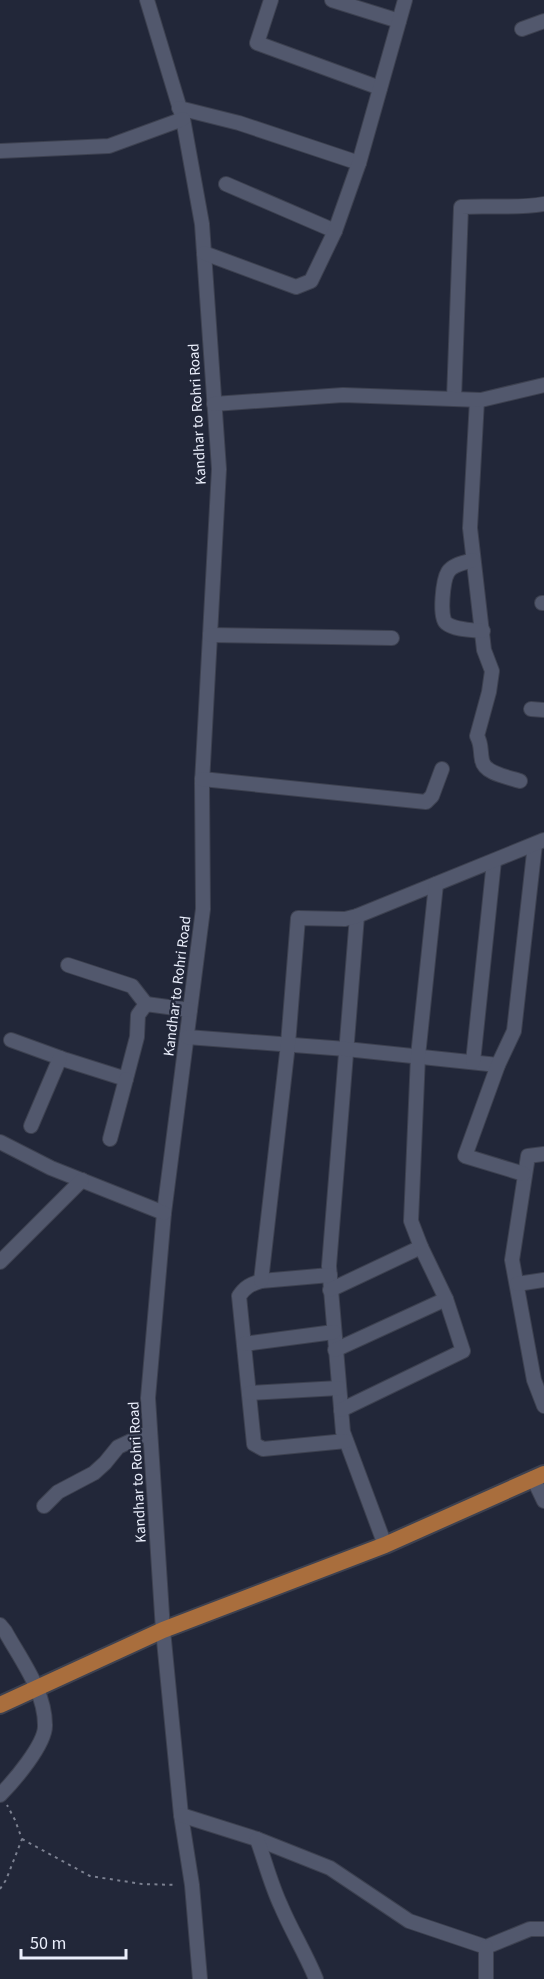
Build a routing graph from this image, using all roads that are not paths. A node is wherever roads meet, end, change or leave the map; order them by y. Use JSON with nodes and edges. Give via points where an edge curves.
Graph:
{"nodes":[{"id":1,"x":147,"y":0,"type":"edge"},
{"id":2,"x":271,"y":0,"type":"edge"},
{"id":3,"x":332,"y":0,"type":"edge"},
{"id":4,"x":405,"y":0,"type":"edge"},
{"id":5,"x":399,"y":21,"type":"junction"},
{"id":6,"x":544,"y":21,"type":"edge"},
{"id":7,"x":522,"y":29,"type":"dead end"},
{"id":8,"x":380,"y":88,"type":"junction"},
{"id":9,"x":181,"y":113,"type":"junction"},
{"id":10,"x":0,"y":151,"type":"edge"},
{"id":11,"x":358,"y":163,"type":"junction"},
{"id":12,"x":225,"y":184,"type":"dead end"},
{"id":13,"x":544,"y":204,"type":"edge"},
{"id":14,"x":335,"y":231,"type":"junction"},
{"id":15,"x":204,"y":253,"type":"junction"},
{"id":16,"x":544,"y":385,"type":"edge"},
{"id":17,"x":454,"y":399,"type":"junction"},
{"id":18,"x":477,"y":400,"type":"junction"},
{"id":19,"x":214,"y":404,"type":"junction"},
{"id":20,"x":473,"y":560,"type":"junction"},
{"id":21,"x":483,"y":631,"type":"junction"},
{"id":22,"x":210,"y":634,"type":"junction"},
{"id":23,"x":392,"y":638,"type":"dead end"},
{"id":24,"x":442,"y":768,"type":"dead end"},
{"id":25,"x":202,"y":779,"type":"junction"},
{"id":26,"x":520,"y":781,"type":"dead end"},
{"id":27,"x":540,"y":842,"type":"edge"},
{"id":28,"x":494,"y":861,"type":"junction"},
{"id":29,"x":436,"y":884,"type":"junction"},
{"id":30,"x":357,"y":916,"type":"junction"},
{"id":31,"x":68,"y":965,"type":"dead end"},
{"id":32,"x":146,"y":1005,"type":"junction"},
{"id":33,"x":190,"y":1010,"type":"junction"},
{"id":34,"x":187,"y":1036,"type":"junction"},
{"id":35,"x":11,"y":1040,"type":"dead end"},
{"id":36,"x":288,"y":1044,"type":"junction"},
{"id":37,"x":346,"y":1049,"type":"junction"},
{"id":38,"x":417,"y":1056,"type":"junction"},
{"id":39,"x":60,"y":1058,"type":"junction"},
{"id":40,"x":473,"y":1062,"type":"junction"},
{"id":41,"x":498,"y":1065,"type":"junction"},
{"id":42,"x":126,"y":1079,"type":"junction"},
{"id":43,"x":31,"y":1126,"type":"dead end"},
{"id":44,"x":110,"y":1139,"type":"dead end"},
{"id":45,"x":0,"y":1142,"type":"edge"},
{"id":46,"x":544,"y":1154,"type":"edge"},
{"id":47,"x":524,"y":1174,"type":"junction"},
{"id":48,"x":82,"y":1180,"type":"junction"},
{"id":49,"x":164,"y":1213,"type":"junction"},
{"id":50,"x":420,"y":1247,"type":"junction"},
{"id":51,"x":2,"y":1259,"type":"edge"},
{"id":52,"x":330,"y":1275,"type":"junction"},
{"id":53,"x":544,"y":1280,"type":"edge"},
{"id":54,"x":261,"y":1281,"type":"junction"},
{"id":55,"x":517,"y":1284,"type":"junction"},
{"id":56,"x":330,"y":1290,"type":"junction"},
{"id":57,"x":446,"y":1299,"type":"junction"},
{"id":58,"x":334,"y":1332,"type":"junction"},
{"id":59,"x":244,"y":1344,"type":"junction"},
{"id":60,"x":335,"y":1350,"type":"junction"},
{"id":61,"x":339,"y":1388,"type":"junction"},
{"id":62,"x":249,"y":1393,"type":"junction"},
{"id":63,"x":544,"y":1406,"type":"edge"},
{"id":64,"x":341,"y":1410,"type":"junction"},
{"id":65,"x":150,"y":1432,"type":"junction"},
{"id":66,"x":346,"y":1441,"type":"junction"},
{"id":67,"x":539,"y":1476,"type":"edge"},
{"id":68,"x":544,"y":1501,"type":"edge"},
{"id":69,"x":44,"y":1506,"type":"dead end"},
{"id":70,"x":386,"y":1545,"type":"junction"},
{"id":71,"x":0,"y":1625,"type":"edge"},
{"id":72,"x":163,"y":1630,"type":"junction"},
{"id":73,"x":36,"y":1687,"type":"junction"},
{"id":74,"x":0,"y":1705,"type":"edge"},
{"id":75,"x":1,"y":1795,"type":"edge"},
{"id":76,"x":181,"y":1815,"type":"junction"},
{"id":77,"x":257,"y":1839,"type":"junction"},
{"id":78,"x":544,"y":1929,"type":"edge"},
{"id":79,"x":486,"y":1947,"type":"junction"},
{"id":80,"x":200,"y":1979,"type":"edge"},
{"id":81,"x":316,"y":1979,"type":"edge"},
{"id":82,"x":486,"y":1979,"type":"edge"}],
"edges":[{"from":1,"to":9,"type":"street","name":"Kandhar to Rohri Road"},
{"from":2,"to":8,"type":"street","via":[[257,43]]},
{"from":3,"to":5,"type":"street"},
{"from":4,"to":5,"type":"street"},
{"from":5,"to":8,"type":"street"},
{"from":6,"to":7,"type":"street"},
{"from":8,"to":11,"type":"street"},
{"from":9,"to":10,"type":"street","via":[[109,146]]},
{"from":9,"to":11,"type":"street","via":[[239,123]]},
{"from":9,"to":15,"type":"street","name":"Kandhar to Rohri Road"},
{"from":11,"to":14,"type":"street"},
{"from":12,"to":14,"type":"street"},
{"from":13,"to":17,"type":"street","via":[[522,208],[461,207]]},
{"from":14,"to":15,"type":"street","via":[[311,281],[296,287]]},
{"from":15,"to":19,"type":"street","name":"Kandhar to Rohri Road"},
{"from":16,"to":18,"type":"street"},
{"from":17,"to":18,"type":"street"},
{"from":17,"to":19,"type":"street","via":[[343,395]]},
{"from":18,"to":20,"type":"street","via":[[470,528]]},
{"from":19,"to":22,"type":"street","name":"Kandhar to Rohri Road","via":[[219,469]]},
{"from":20,"to":21,"type":"street"},
{"from":20,"to":21,"type":"street","via":[[447,573],[442,617],[452,627]]},
{"from":21,"to":26,"type":"street","via":[[484,650],[492,671],[477,736],[482,744],[482,760],[489,770]]},
{"from":22,"to":23,"type":"street"},
{"from":22,"to":25,"type":"street","name":"Kandhar to Rohri Road"},
{"from":24,"to":25,"type":"street","via":[[426,802]]},
{"from":25,"to":33,"type":"street","name":"Kandhar to Rohri Road","via":[[203,909]]},
{"from":27,"to":28,"type":"street"},
{"from":27,"to":41,"type":"street","via":[[514,1031]]},
{"from":28,"to":29,"type":"street"},
{"from":28,"to":40,"type":"street"},
{"from":29,"to":30,"type":"street"},
{"from":29,"to":38,"type":"street"},
{"from":30,"to":36,"type":"street","via":[[298,918]]},
{"from":30,"to":37,"type":"street"},
{"from":31,"to":32,"type":"street","via":[[132,986]]},
{"from":32,"to":33,"type":"street"},
{"from":32,"to":42,"type":"street","via":[[138,1015],[137,1037]]},
{"from":33,"to":34,"type":"street","name":"Kandhar to Rohri Road"},
{"from":34,"to":36,"type":"street"},
{"from":34,"to":49,"type":"street","name":"Kandhar to Rohri Road"},
{"from":35,"to":39,"type":"street"},
{"from":36,"to":37,"type":"street"},
{"from":36,"to":54,"type":"street"},
{"from":37,"to":38,"type":"street"},
{"from":37,"to":52,"type":"street"},
{"from":38,"to":40,"type":"street"},
{"from":38,"to":50,"type":"street","via":[[411,1221]]},
{"from":39,"to":42,"type":"street"},
{"from":39,"to":43,"type":"street"},
{"from":40,"to":41,"type":"street"},
{"from":41,"to":47,"type":"street","via":[[465,1156]]},
{"from":42,"to":44,"type":"street"},
{"from":45,"to":48,"type":"street"},
{"from":46,"to":47,"type":"street","via":[[528,1156]]},
{"from":47,"to":55,"type":"street","via":[[512,1260]]},
{"from":48,"to":49,"type":"street"},
{"from":48,"to":51,"type":"street"},
{"from":49,"to":65,"type":"street","name":"Kandhar to Rohri Road","via":[[148,1398]]},
{"from":50,"to":56,"type":"street"},
{"from":50,"to":57,"type":"street"},
{"from":52,"to":54,"type":"street"},
{"from":52,"to":56,"type":"street"},
{"from":53,"to":55,"type":"street"},
{"from":54,"to":59,"type":"street","via":[[251,1284],[240,1296]]},
{"from":55,"to":63,"type":"street","via":[[534,1380]]},
{"from":56,"to":58,"type":"street"},
{"from":57,"to":60,"type":"street"},
{"from":57,"to":64,"type":"street","via":[[463,1352]]},
{"from":58,"to":59,"type":"street"},
{"from":58,"to":60,"type":"street"},
{"from":59,"to":62,"type":"street"},
{"from":60,"to":61,"type":"street"},
{"from":61,"to":62,"type":"street"},
{"from":61,"to":64,"type":"street"},
{"from":62,"to":66,"type":"street","via":[[254,1444],[258,1447]]},
{"from":64,"to":66,"type":"street"},
{"from":65,"to":69,"type":"street","via":[[118,1447],[94,1473],[58,1492]]},
{"from":65,"to":72,"type":"street","name":"Kandhar to Rohri Road"},
{"from":66,"to":70,"type":"street"},
{"from":67,"to":68,"type":"street"},
{"from":67,"to":70,"type":"main road"},
{"from":70,"to":72,"type":"main road"},
{"from":71,"to":73,"type":"street"},
{"from":72,"to":73,"type":"main road"},
{"from":72,"to":76,"type":"street","name":"Kandhar to Rohri Road"},
{"from":73,"to":74,"type":"main road"},
{"from":73,"to":75,"type":"street","via":[[46,1727],[41,1743]]},
{"from":76,"to":77,"type":"street"},
{"from":76,"to":80,"type":"street","name":"Kandhar to Rohri Road"},
{"from":77,"to":79,"type":"street","via":[[330,1868],[409,1921]]},
{"from":77,"to":81,"type":"street","via":[[280,1905]]},
{"from":78,"to":79,"type":"street","via":[[530,1929]]},
{"from":79,"to":82,"type":"street"}]}
